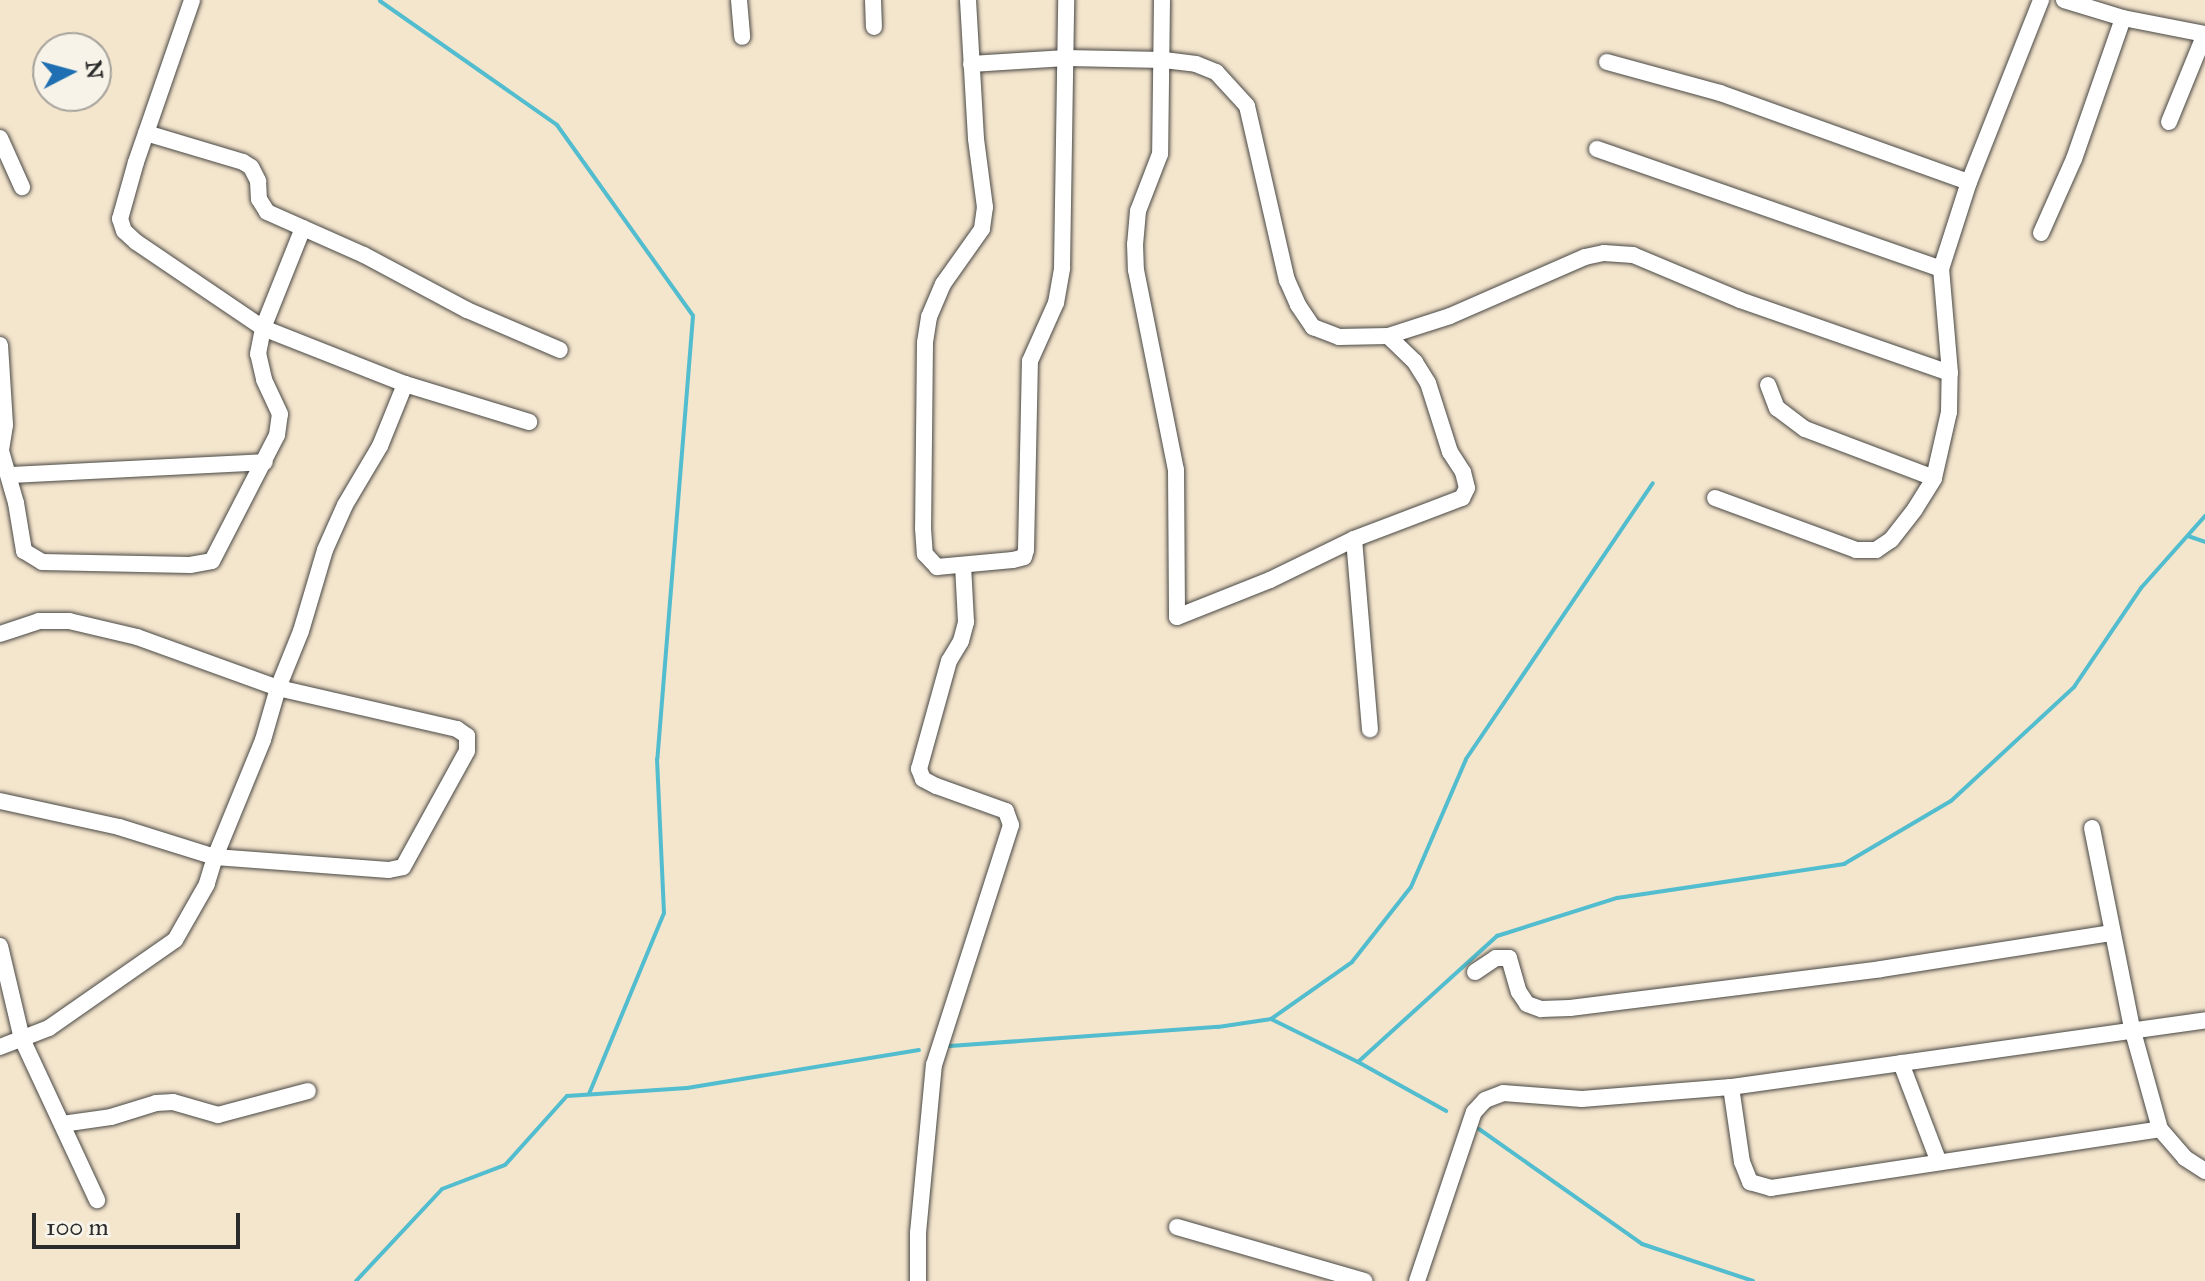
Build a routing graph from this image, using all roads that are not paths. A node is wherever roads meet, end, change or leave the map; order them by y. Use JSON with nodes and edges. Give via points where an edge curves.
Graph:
{"nodes":[{"id":1,"x":192,"y":0,"type":"edge"},
{"id":2,"x":739,"y":0,"type":"edge"},
{"id":3,"x":873,"y":0,"type":"edge"},
{"id":4,"x":968,"y":0,"type":"edge"},
{"id":5,"x":1066,"y":0,"type":"edge"},
{"id":6,"x":1162,"y":0,"type":"edge"},
{"id":7,"x":2041,"y":0,"type":"edge"},
{"id":8,"x":2064,"y":0,"type":"edge"},
{"id":9,"x":2103,"y":6,"type":"edge"},
{"id":10,"x":2123,"y":18,"type":"junction"},
{"id":11,"x":874,"y":27,"type":"dead end"},
{"id":12,"x":2205,"y":34,"type":"edge"},
{"id":13,"x":742,"y":37,"type":"dead end"},
{"id":14,"x":1066,"y":58,"type":"junction"},
{"id":15,"x":1164,"y":60,"type":"junction"},
{"id":16,"x":1607,"y":62,"type":"dead end"},
{"id":17,"x":971,"y":64,"type":"junction"},
{"id":18,"x":2169,"y":122,"type":"dead end"},
{"id":19,"x":146,"y":133,"type":"junction"},
{"id":20,"x":0,"y":138,"type":"edge"},
{"id":21,"x":1597,"y":149,"type":"dead end"},
{"id":22,"x":1969,"y":182,"type":"junction"},
{"id":23,"x":22,"y":187,"type":"dead end"},
{"id":24,"x":303,"y":228,"type":"junction"},
{"id":25,"x":2041,"y":233,"type":"dead end"},
{"id":26,"x":1941,"y":269,"type":"junction"},
{"id":27,"x":263,"y":328,"type":"junction"},
{"id":28,"x":1388,"y":336,"type":"junction"},
{"id":29,"x":0,"y":345,"type":"edge"},
{"id":30,"x":560,"y":350,"type":"dead end"},
{"id":31,"x":1950,"y":373,"type":"junction"},
{"id":32,"x":405,"y":384,"type":"junction"},
{"id":33,"x":1768,"y":385,"type":"dead end"},
{"id":34,"x":529,"y":422,"type":"dead end"},
{"id":35,"x":1,"y":451,"type":"edge"},
{"id":36,"x":265,"y":462,"type":"junction"},
{"id":37,"x":9,"y":475,"type":"junction"},
{"id":38,"x":1934,"y":478,"type":"junction"},
{"id":39,"x":1715,"y":498,"type":"dead end"},
{"id":40,"x":1354,"y":539,"type":"junction"},
{"id":41,"x":963,"y":565,"type":"junction"},
{"id":42,"x":0,"y":634,"type":"edge"},
{"id":43,"x":278,"y":688,"type":"junction"},
{"id":44,"x":1370,"y":729,"type":"dead end"},
{"id":45,"x":0,"y":801,"type":"edge"},
{"id":46,"x":2092,"y":828,"type":"dead end"},
{"id":47,"x":215,"y":857,"type":"junction"},
{"id":48,"x":2112,"y":933,"type":"junction"},
{"id":49,"x":0,"y":946,"type":"edge"},
{"id":50,"x":1475,"y":972,"type":"dead end"},
{"id":51,"x":2205,"y":1020,"type":"edge"},
{"id":52,"x":2132,"y":1028,"type":"junction"},
{"id":53,"x":22,"y":1039,"type":"junction"},
{"id":54,"x":0,"y":1047,"type":"edge"},
{"id":55,"x":1901,"y":1063,"type":"junction"},
{"id":56,"x":1731,"y":1087,"type":"junction"},
{"id":57,"x":308,"y":1091,"type":"dead end"},
{"id":58,"x":62,"y":1124,"type":"junction"},
{"id":59,"x":2160,"y":1129,"type":"junction"},
{"id":60,"x":1938,"y":1160,"type":"junction"},
{"id":61,"x":2205,"y":1171,"type":"edge"},
{"id":62,"x":97,"y":1200,"type":"dead end"},
{"id":63,"x":1177,"y":1227,"type":"dead end"},
{"id":64,"x":918,"y":1281,"type":"edge"},
{"id":65,"x":1364,"y":1281,"type":"edge"},
{"id":66,"x":1417,"y":1281,"type":"edge"}],
"edges":[{"from":1,"to":19,"type":"street"},
{"from":2,"to":13,"type":"street"},
{"from":3,"to":11,"type":"street"},
{"from":4,"to":17,"type":"street"},
{"from":5,"to":14,"type":"street"},
{"from":6,"to":15,"type":"street"},
{"from":7,"to":22,"type":"street"},
{"from":8,"to":9,"type":"street"},
{"from":9,"to":10,"type":"street"},
{"from":10,"to":12,"type":"street"},
{"from":10,"to":25,"type":"street","via":[[2074,159]]},
{"from":12,"to":18,"type":"street"},
{"from":14,"to":15,"type":"street"},
{"from":14,"to":17,"type":"street"},
{"from":14,"to":41,"type":"street","via":[[1062,268],[1056,303],[1030,361],[1026,550],[1024,557],[1013,560]]},
{"from":15,"to":28,"type":"street","via":[[1216,72],[1247,106],[1287,280],[1313,327],[1339,337]]},
{"from":15,"to":40,"type":"street","via":[[1160,154],[1138,211],[1135,244],[1176,470],[1177,617]]},
{"from":16,"to":22,"type":"street","via":[[1720,93]]},
{"from":17,"to":41,"type":"street","via":[[985,207],[982,229],[943,284],[929,317],[921,502],[929,561],[937,567]]},
{"from":19,"to":24,"type":"street","via":[[251,167],[267,212]]},
{"from":19,"to":27,"type":"street","via":[[120,219],[124,231]]},
{"from":20,"to":23,"type":"street"},
{"from":21,"to":26,"type":"street"},
{"from":22,"to":26,"type":"street"},
{"from":24,"to":27,"type":"street"},
{"from":24,"to":30,"type":"street"},
{"from":26,"to":31,"type":"street"},
{"from":27,"to":32,"type":"street"},
{"from":27,"to":36,"type":"street","via":[[258,354],[280,414]]},
{"from":28,"to":31,"type":"street","via":[[1604,253],[1633,255],[1740,300]]},
{"from":28,"to":40,"type":"street","via":[[1428,383],[1467,488],[1462,498],[1445,507]]},
{"from":29,"to":35,"type":"street","via":[[5,425]]},
{"from":31,"to":38,"type":"street","via":[[1943,448]]},
{"from":32,"to":34,"type":"street"},
{"from":32,"to":43,"type":"street","via":[[380,446],[325,550]]},
{"from":33,"to":38,"type":"street","via":[[1777,408],[1805,429]]},
{"from":35,"to":37,"type":"street"},
{"from":36,"to":37,"type":"street"},
{"from":36,"to":37,"type":"street","via":[[212,561],[190,565],[42,562],[24,551]]},
{"from":38,"to":39,"type":"street","via":[[1891,540],[1876,550],[1856,550]]},
{"from":40,"to":44,"type":"street"},
{"from":41,"to":64,"type":"street","via":[[966,622],[949,661],[919,769],[923,779],[936,786],[1006,811],[1011,825],[934,1065]]},
{"from":42,"to":43,"type":"street","via":[[39,621],[105,628]]},
{"from":43,"to":47,"type":"street","via":[[263,740]]},
{"from":43,"to":47,"type":"street","via":[[457,729],[467,736],[467,751],[403,867]]},
{"from":45,"to":47,"type":"street","via":[[119,827]]},
{"from":46,"to":48,"type":"street"},
{"from":47,"to":53,"type":"street","via":[[197,905],[175,940],[61,1021]]},
{"from":48,"to":50,"type":"street","via":[[1570,1008],[1527,1004],[1509,958],[1496,958]]},
{"from":48,"to":52,"type":"street"},
{"from":49,"to":53,"type":"street"},
{"from":51,"to":52,"type":"street"},
{"from":52,"to":55,"type":"street"},
{"from":52,"to":59,"type":"street"},
{"from":53,"to":54,"type":"street"},
{"from":53,"to":58,"type":"street"},
{"from":55,"to":56,"type":"street"},
{"from":55,"to":60,"type":"street"},
{"from":56,"to":60,"type":"street","via":[[1750,1182],[1771,1188]]},
{"from":56,"to":66,"type":"street","via":[[1582,1099],[1503,1093],[1485,1100],[1474,1112]]},
{"from":57,"to":58,"type":"street","via":[[218,1115],[173,1102]]},
{"from":58,"to":62,"type":"street"},
{"from":59,"to":60,"type":"street"},
{"from":59,"to":61,"type":"street","via":[[2185,1158]]},
{"from":63,"to":65,"type":"street"}]}
